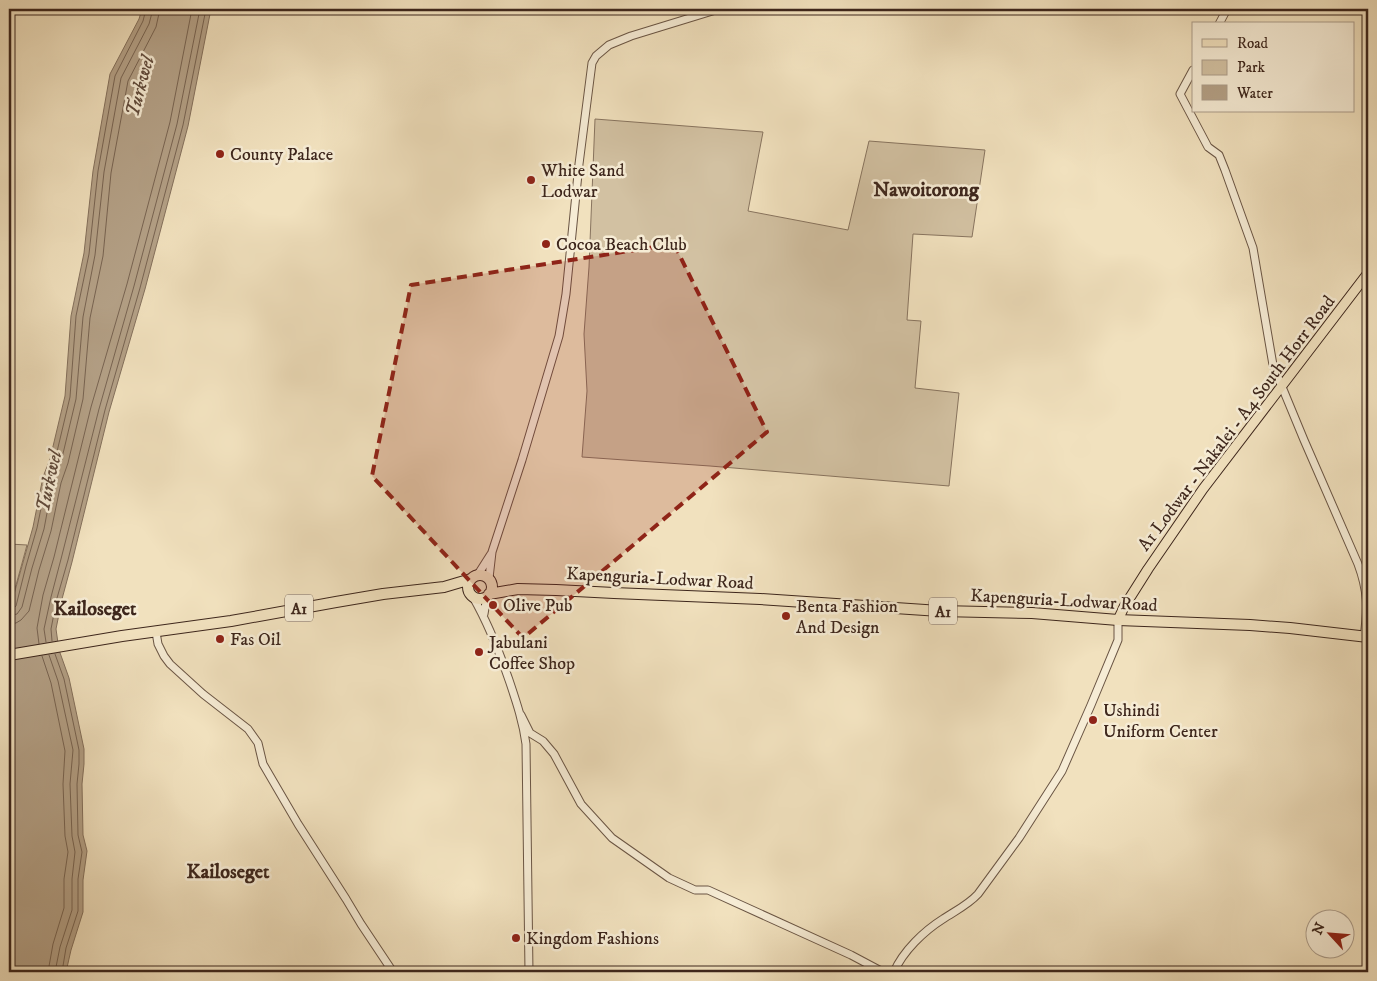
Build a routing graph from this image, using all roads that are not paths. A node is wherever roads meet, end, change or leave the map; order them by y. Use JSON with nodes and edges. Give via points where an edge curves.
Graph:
{"nodes":[{"id":1,"x":719,"y":9,"type":"edge"},
{"id":2,"x":1227,"y":9,"type":"edge"},
{"id":3,"x":1220,"y":22,"type":"edge"},
{"id":4,"x":1192,"y":72,"type":"edge"},
{"id":5,"x":1368,"y":273,"type":"edge"},
{"id":6,"x":1282,"y":385,"type":"junction"},
{"id":7,"x":492,"y":552,"type":"junction"},
{"id":8,"x":474,"y":577,"type":"junction"},
{"id":9,"x":490,"y":579,"type":"junction"},
{"id":10,"x":444,"y":587,"type":"junction"},
{"id":11,"x":518,"y":589,"type":"junction"},
{"id":12,"x":488,"y":595,"type":"junction"},
{"id":13,"x":472,"y":596,"type":"junction"},
{"id":14,"x":484,"y":615,"type":"junction"},
{"id":15,"x":1118,"y":620,"type":"junction"},
{"id":16,"x":156,"y":632,"type":"junction"},
{"id":17,"x":1366,"y":637,"type":"edge"},
{"id":18,"x":9,"y":655,"type":"edge"},
{"id":19,"x":521,"y":715,"type":"junction"},
{"id":20,"x":393,"y":972,"type":"edge"},
{"id":21,"x":529,"y":972,"type":"edge"},
{"id":22,"x":883,"y":972,"type":"edge"},
{"id":23,"x":894,"y":972,"type":"edge"}],
"edges":[{"from":1,"to":7,"type":"street","via":[[631,36],[610,45],[592,63],[559,336]]},
{"from":2,"to":3,"type":"street"},
{"from":4,"to":6,"type":"street","via":[[1180,94],[1208,147],[1219,155],[1253,248],[1273,365]]},
{"from":5,"to":6,"type":"main road","name":"A1 Lodwar - Nakalei - A4 South Horr Road"},
{"from":6,"to":15,"type":"main road","name":"A1 Lodwar - Nakalei - A4 South Horr Road","via":[[1176,526]]},
{"from":6,"to":17,"type":"street","via":[[1365,582]]},
{"from":7,"to":8,"type":"street"},
{"from":7,"to":9,"type":"street"},
{"from":8,"to":9,"type":"highway"},
{"from":8,"to":10,"type":"highway","number":"A1"},
{"from":8,"to":13,"type":"highway","via":[[468,588]]},
{"from":9,"to":11,"type":"highway","name":"Kapenguria-Lodwar Road","number":"A1"},
{"from":9,"to":12,"type":"highway","via":[[493,586]]},
{"from":10,"to":13,"type":"highway","number":"A1"},
{"from":10,"to":16,"type":"highway","number":"A1","via":[[383,594]]},
{"from":11,"to":12,"type":"highway","name":"Kapenguria-Lodwar Road","number":"A1"},
{"from":11,"to":15,"type":"highway","name":"Kapenguria-Lodwar Road","number":"A1","via":[[1032,613]]},
{"from":12,"to":13,"type":"highway"},
{"from":12,"to":14,"type":"street"},
{"from":13,"to":14,"type":"street"},
{"from":14,"to":19,"type":"street"},
{"from":15,"to":17,"type":"highway","name":"Kapenguria-Lodwar Road","number":"A1","via":[[1250,625]]},
{"from":15,"to":23,"type":"street","via":[[1118,640],[1114,651],[1062,771],[1049,792],[972,901],[921,936],[904,954]]},
{"from":16,"to":18,"type":"highway","number":"A1"},
{"from":16,"to":20,"type":"street","via":[[158,644],[170,664],[253,735],[263,764],[280,794]]},
{"from":19,"to":21,"type":"street","via":[[526,744]]},
{"from":19,"to":22,"type":"street","via":[[530,734],[543,741],[554,754],[581,804],[612,838],[668,878],[694,890],[708,890],[851,954]]}]}
